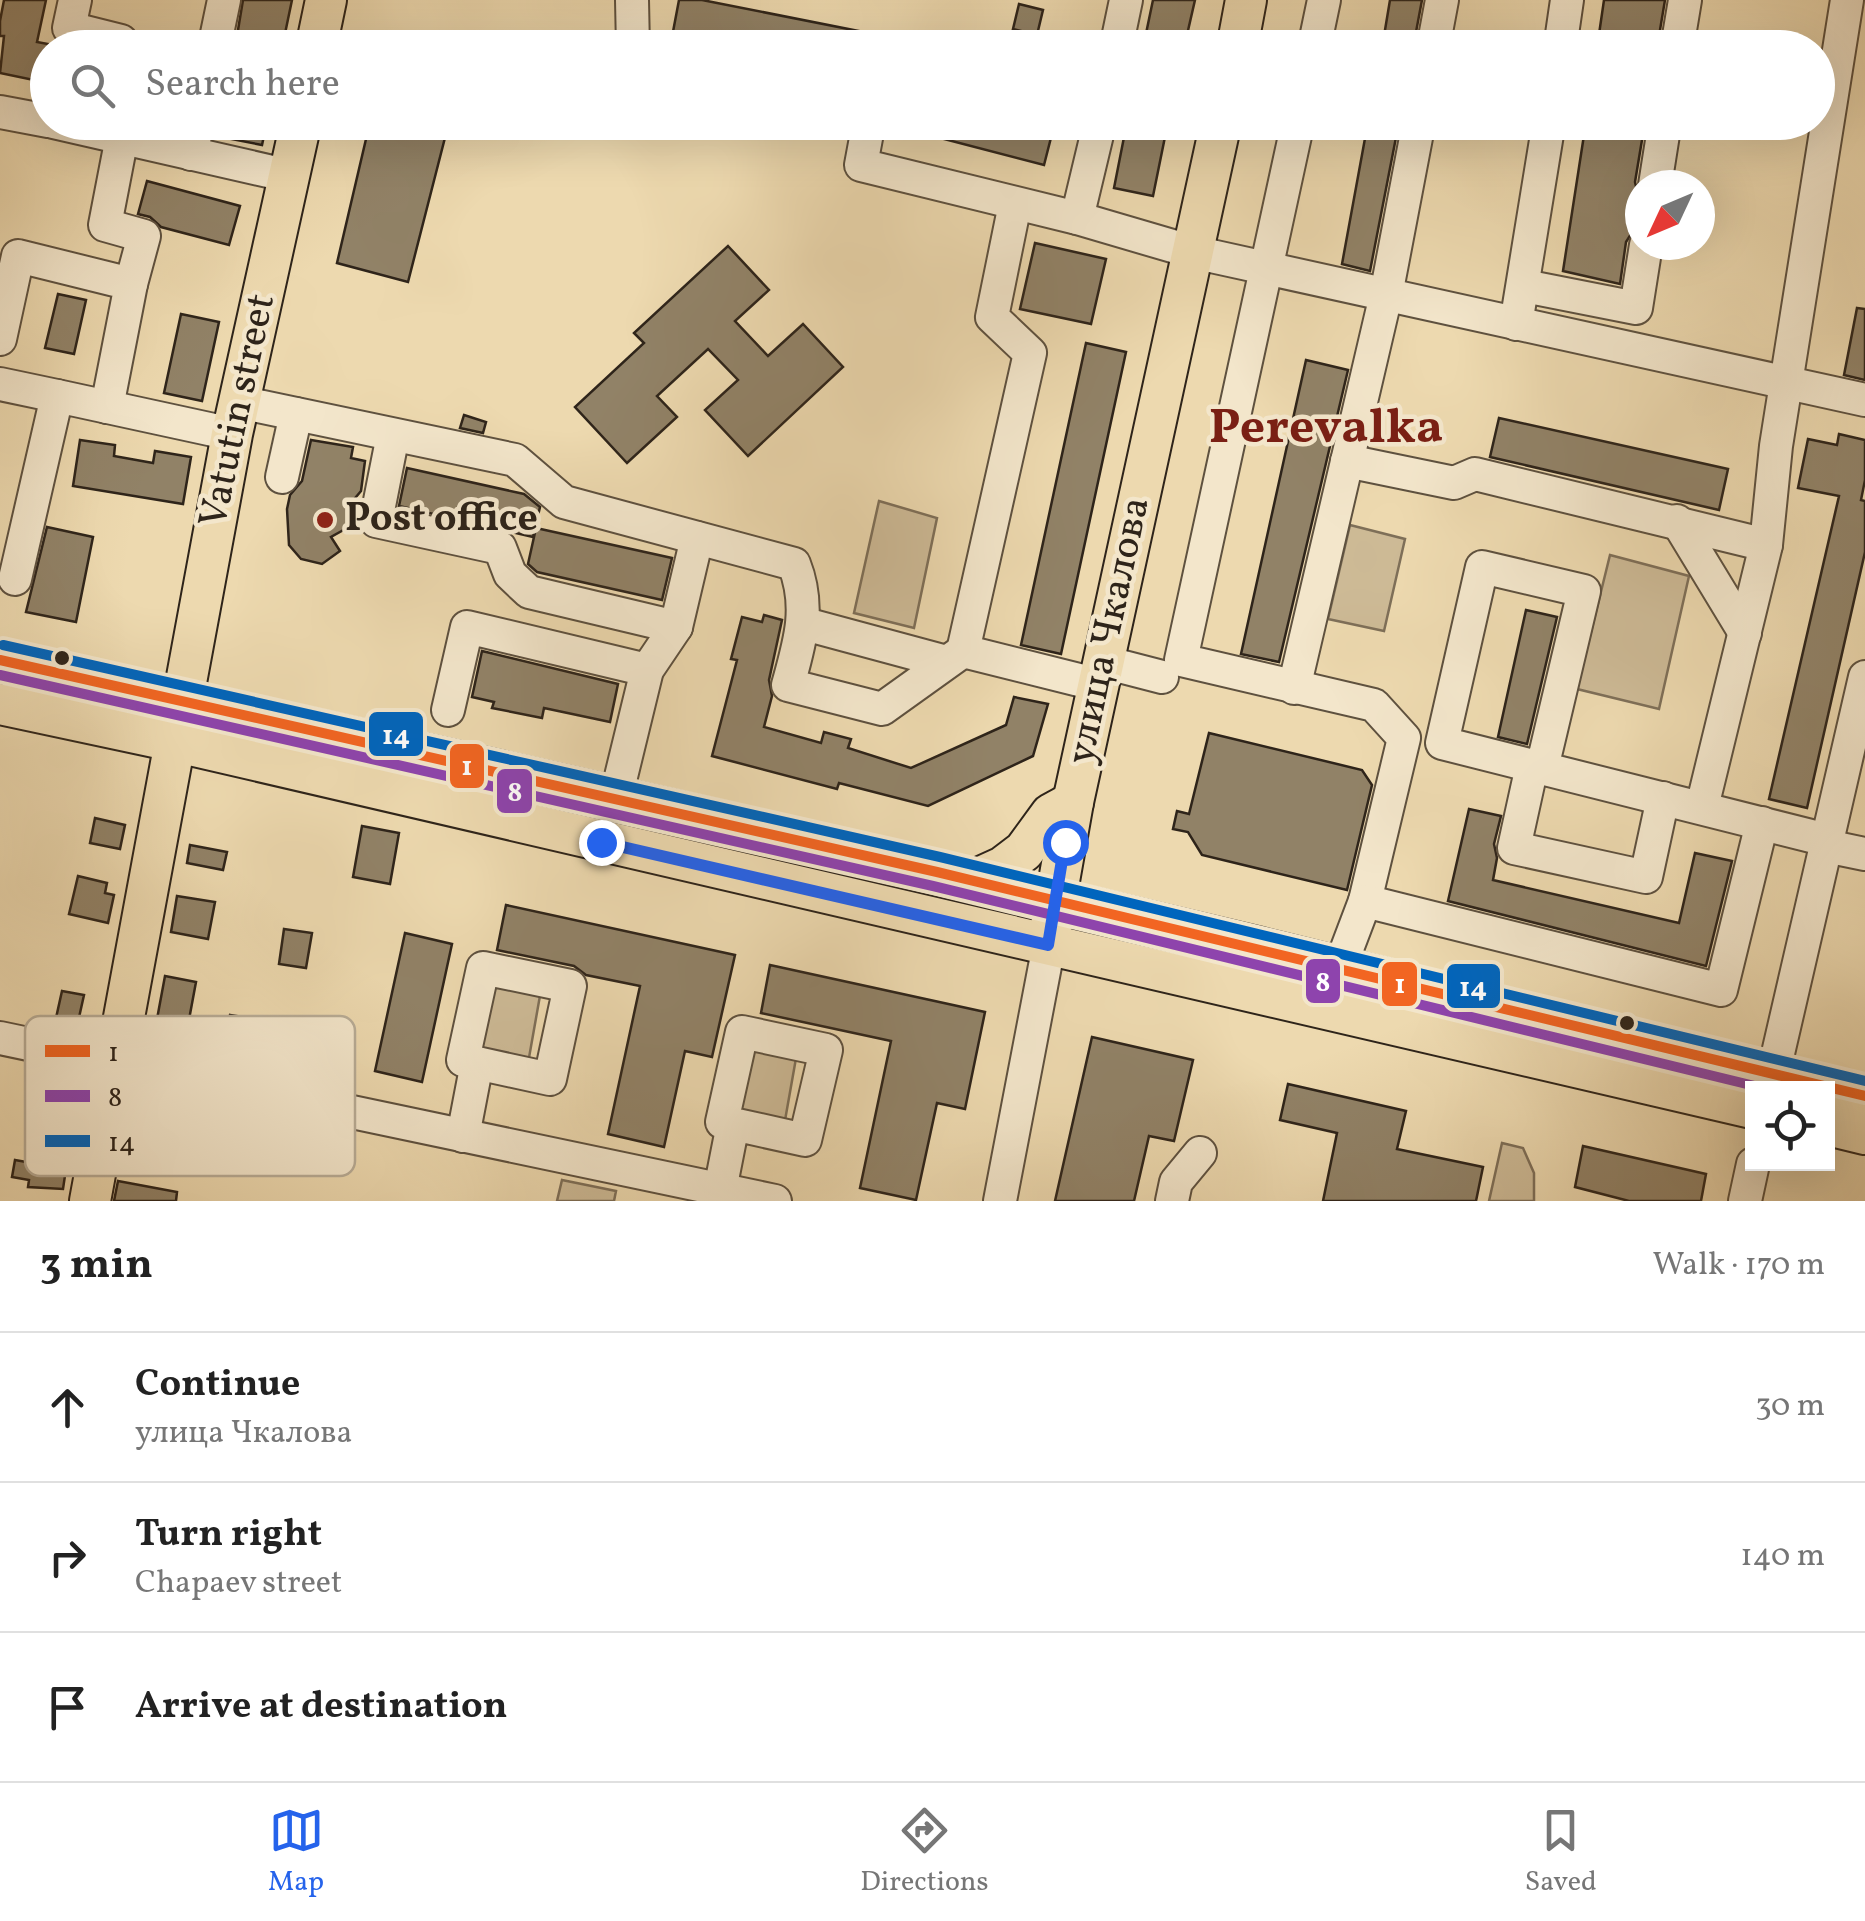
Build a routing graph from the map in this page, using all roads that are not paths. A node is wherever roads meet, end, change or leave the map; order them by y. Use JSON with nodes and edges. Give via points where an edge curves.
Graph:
{"nodes":[{"id":1,"x":75,"y":0,"type":"edge"},
{"id":2,"x":224,"y":0,"type":"edge"},
{"id":3,"x":326,"y":0,"type":"edge"},
{"id":4,"x":632,"y":0,"type":"edge"},
{"id":5,"x":1126,"y":0,"type":"edge"},
{"id":6,"x":1246,"y":0,"type":"edge"},
{"id":7,"x":1324,"y":0,"type":"edge"},
{"id":8,"x":1442,"y":0,"type":"edge"},
{"id":9,"x":1567,"y":0,"type":"edge"},
{"id":10,"x":1685,"y":0,"type":"edge"},
{"id":11,"x":1848,"y":0,"type":"edge"},
{"id":12,"x":74,"y":30,"type":"edge"},
{"id":13,"x":218,"y":30,"type":"edge"},
{"id":14,"x":320,"y":30,"type":"edge"},
{"id":15,"x":633,"y":30,"type":"edge"},
{"id":16,"x":1120,"y":30,"type":"edge"},
{"id":17,"x":1240,"y":30,"type":"edge"},
{"id":18,"x":1318,"y":30,"type":"edge"},
{"id":19,"x":1436,"y":30,"type":"edge"},
{"id":20,"x":1563,"y":30,"type":"edge"},
{"id":21,"x":1681,"y":30,"type":"edge"},
{"id":22,"x":1835,"y":80,"type":"edge"},
{"id":23,"x":0,"y":112,"type":"edge"},
{"id":24,"x":30,"y":118,"type":"edge"},
{"id":25,"x":121,"y":140,"type":"edge"},
{"id":26,"x":199,"y":140,"type":"edge"},
{"id":27,"x":297,"y":140,"type":"edge"},
{"id":28,"x":866,"y":140,"type":"edge"},
{"id":29,"x":1096,"y":140,"type":"edge"},
{"id":30,"x":1217,"y":140,"type":"edge"},
{"id":31,"x":1294,"y":140,"type":"edge"},
{"id":32,"x":1416,"y":140,"type":"edge"},
{"id":33,"x":1546,"y":140,"type":"edge"},
{"id":34,"x":1663,"y":140,"type":"edge"},
{"id":35,"x":1825,"y":140,"type":"edge"},
{"id":36,"x":1658,"y":170,"type":"edge"},
{"id":37,"x":290,"y":176,"type":"junction"},
{"id":38,"x":1015,"y":204,"type":"junction"},
{"id":39,"x":1077,"y":218,"type":"junction"},
{"id":40,"x":1193,"y":252,"type":"junction"},
{"id":41,"x":1644,"y":260,"type":"edge"},
{"id":42,"x":1266,"y":268,"type":"junction"},
{"id":43,"x":131,"y":284,"type":"junction"},
{"id":44,"x":1524,"y":286,"type":"junction"},
{"id":45,"x":1386,"y":295,"type":"junction"},
{"id":46,"x":1516,"y":324,"type":"junction"},
{"id":47,"x":0,"y":339,"type":"edge"},
{"id":48,"x":1786,"y":383,"type":"junction"},
{"id":49,"x":0,"y":384,"type":"edge"},
{"id":50,"x":57,"y":396,"type":"junction"},
{"id":51,"x":1865,"y":400,"type":"edge"},
{"id":52,"x":108,"y":407,"type":"junction"},
{"id":53,"x":296,"y":414,"type":"junction"},
{"id":54,"x":235,"y":418,"type":"junction"},
{"id":55,"x":392,"y":435,"type":"junction"},
{"id":56,"x":1348,"y":461,"type":"junction"},
{"id":57,"x":282,"y":477,"type":"dead end"},
{"id":58,"x":1677,"y":522,"type":"junction"},
{"id":59,"x":697,"y":538,"type":"junction"},
{"id":60,"x":1766,"y":545,"type":"junction"},
{"id":61,"x":15,"y":579,"type":"dead end"},
{"id":62,"x":805,"y":624,"type":"junction"},
{"id":63,"x":676,"y":626,"type":"junction"},
{"id":64,"x":1745,"y":633,"type":"junction"},
{"id":65,"x":955,"y":657,"type":"junction"},
{"id":66,"x":0,"y":660,"type":"edge"},
{"id":67,"x":647,"y":670,"type":"junction"},
{"id":68,"x":1101,"y":674,"type":"junction"},
{"id":69,"x":1162,"y":677,"type":"dead end"},
{"id":70,"x":1865,"y":678,"type":"edge"},
{"id":71,"x":1294,"y":688,"type":"junction"},
{"id":72,"x":182,"y":700,"type":"junction"},
{"id":73,"x":0,"y":704,"type":"edge"},
{"id":74,"x":448,"y":710,"type":"dead end"},
{"id":75,"x":1859,"y":729,"type":"edge"},
{"id":76,"x":173,"y":742,"type":"junction"},
{"id":77,"x":1537,"y":767,"type":"junction"},
{"id":78,"x":616,"y":797,"type":"junction"},
{"id":79,"x":1663,"y":798,"type":"junction"},
{"id":80,"x":1073,"y":802,"type":"junction"},
{"id":81,"x":1702,"y":807,"type":"junction"},
{"id":82,"x":1762,"y":823,"type":"junction"},
{"id":83,"x":1826,"y":843,"type":"junction"},
{"id":84,"x":1865,"y":854,"type":"edge"},
{"id":85,"x":970,"y":882,"type":"junction"},
{"id":86,"x":1055,"y":901,"type":"junction"},
{"id":87,"x":1364,"y":901,"type":"junction"},
{"id":88,"x":1048,"y":945,"type":"junction"},
{"id":89,"x":1340,"y":967,"type":"junction"},
{"id":90,"x":124,"y":1016,"type":"edge"},
{"id":91,"x":0,"y":1038,"type":"edge"},
{"id":92,"x":25,"y":1044,"type":"edge"},
{"id":93,"x":477,"y":1063,"type":"dead end"},
{"id":94,"x":1767,"y":1081,"type":"edge"},
{"id":95,"x":1745,"y":1085,"type":"edge"},
{"id":96,"x":1745,"y":1087,"type":"edge"},
{"id":97,"x":1835,"y":1094,"type":"edge"},
{"id":98,"x":1865,"y":1096,"type":"edge"},
{"id":99,"x":355,"y":1114,"type":"edge"},
{"id":100,"x":733,"y":1124,"type":"dead end"},
{"id":101,"x":1835,"y":1127,"type":"edge"},
{"id":102,"x":1865,"y":1134,"type":"edge"},
{"id":103,"x":464,"y":1136,"type":"junction"},
{"id":104,"x":1200,"y":1153,"type":"dead end"},
{"id":105,"x":1751,"y":1171,"type":"edge"},
{"id":106,"x":95,"y":1176,"type":"edge"},
{"id":107,"x":720,"y":1190,"type":"junction"},
{"id":108,"x":90,"y":1201,"type":"edge"},
{"id":109,"x":774,"y":1201,"type":"edge"},
{"id":110,"x":1000,"y":1201,"type":"edge"},
{"id":111,"x":1172,"y":1201,"type":"edge"},
{"id":112,"x":1745,"y":1201,"type":"edge"}],
"edges":[{"from":1,"to":12,"type":"street","via":[[68,28]]},
{"from":2,"to":13,"type":"street"},
{"from":3,"to":14,"type":"main road"},
{"from":4,"to":15,"type":"street"},
{"from":5,"to":16,"type":"street"},
{"from":6,"to":17,"type":"main road"},
{"from":7,"to":18,"type":"street"},
{"from":8,"to":19,"type":"street"},
{"from":9,"to":20,"type":"street"},
{"from":10,"to":21,"type":"street"},
{"from":11,"to":22,"type":"street"},
{"from":23,"to":24,"type":"street"},
{"from":25,"to":43,"type":"street","via":[[105,225],[144,236]]},
{"from":26,"to":37,"type":"street"},
{"from":27,"to":37,"type":"main road","name":"Vatutin street"},
{"from":28,"to":38,"type":"street","via":[[862,165]]},
{"from":29,"to":39,"type":"street"},
{"from":30,"to":40,"type":"main road","name":"улица Чкалова"},
{"from":31,"to":42,"type":"street"},
{"from":32,"to":45,"type":"street"},
{"from":33,"to":44,"type":"street"},
{"from":34,"to":36,"type":"street"},
{"from":35,"to":48,"type":"street"},
{"from":37,"to":54,"type":"main road","name":"Vatutin street"},
{"from":38,"to":39,"type":"street"},
{"from":38,"to":65,"type":"street","via":[[992,318],[1030,352]]},
{"from":39,"to":40,"type":"street"},
{"from":40,"to":42,"type":"street"},
{"from":40,"to":68,"type":"main road","name":"улица Чкалова"},
{"from":41,"to":44,"type":"street","via":[[1636,308]]},
{"from":42,"to":45,"type":"street"},
{"from":42,"to":71,"type":"street","via":[[1182,660]]},
{"from":43,"to":47,"type":"street","via":[[18,256]]},
{"from":43,"to":52,"type":"street"},
{"from":44,"to":46,"type":"street"},
{"from":45,"to":46,"type":"street"},
{"from":45,"to":56,"type":"street"},
{"from":46,"to":48,"type":"street"},
{"from":48,"to":51,"type":"street"},
{"from":48,"to":60,"type":"street"},
{"from":49,"to":50,"type":"street"},
{"from":50,"to":52,"type":"street"},
{"from":50,"to":61,"type":"street"},
{"from":52,"to":54,"type":"street"},
{"from":53,"to":54,"type":"street"},
{"from":53,"to":55,"type":"street"},
{"from":53,"to":57,"type":"street"},
{"from":54,"to":72,"type":"main road","name":"Vatutin street"},
{"from":55,"to":59,"type":"street","via":[[515,460],[564,502]]},
{"from":55,"to":63,"type":"street","via":[[376,521],[500,548],[510,574],[529,592]]},
{"from":56,"to":58,"type":"street","via":[[1454,483],[1475,474]]},
{"from":56,"to":71,"type":"street"},
{"from":58,"to":60,"type":"street"},
{"from":58,"to":64,"type":"street"},
{"from":59,"to":62,"type":"street","via":[[794,564]]},
{"from":59,"to":63,"type":"street"},
{"from":60,"to":64,"type":"street"},
{"from":62,"to":65,"type":"street"},
{"from":62,"to":65,"type":"street","via":[[788,685],[882,709]]},
{"from":63,"to":67,"type":"street"},
{"from":64,"to":81,"type":"street"},
{"from":65,"to":68,"type":"street"},
{"from":66,"to":72,"type":"main road"},
{"from":67,"to":74,"type":"street","via":[[467,627]]},
{"from":67,"to":78,"type":"street"},
{"from":68,"to":69,"type":"street"},
{"from":68,"to":80,"type":"main road","name":"улица Чкалова"},
{"from":70,"to":75,"type":"street"},
{"from":71,"to":87,"type":"street","via":[[1374,705],[1404,738]]},
{"from":72,"to":76,"type":"main road","name":"Vatutin street"},
{"from":72,"to":78,"type":"main road"},
{"from":73,"to":76,"type":"main road"},
{"from":75,"to":83,"type":"street"},
{"from":76,"to":88,"type":"main road"},
{"from":76,"to":90,"type":"main road","name":"Vatutin street"},
{"from":77,"to":77,"type":"street","via":[[1442,743],[1482,567],[1584,591]]},
{"from":77,"to":79,"type":"street"},
{"from":77,"to":79,"type":"street","via":[[1514,848],[1646,877]]},
{"from":78,"to":85,"type":"main road"},
{"from":79,"to":81,"type":"street"},
{"from":80,"to":85,"type":"main road","via":[[1051,814],[1014,859]]},
{"from":80,"to":86,"type":"main road","name":"улица Чкалова"},
{"from":81,"to":82,"type":"street"},
{"from":82,"to":83,"type":"street"},
{"from":82,"to":87,"type":"street","via":[[1722,990]]},
{"from":83,"to":84,"type":"street"},
{"from":83,"to":94,"type":"street"},
{"from":85,"to":86,"type":"main road"},
{"from":86,"to":88,"type":"main road","name":"улица Чкалова"},
{"from":86,"to":89,"type":"main road"},
{"from":87,"to":89,"type":"street"},
{"from":88,"to":96,"type":"main road"},
{"from":88,"to":110,"type":"street","name":"улица Чкалова"},
{"from":89,"to":95,"type":"main road"},
{"from":91,"to":92,"type":"street"},
{"from":93,"to":103,"type":"street"},
{"from":97,"to":98,"type":"main road"},
{"from":99,"to":103,"type":"street"},
{"from":100,"to":107,"type":"street"},
{"from":101,"to":102,"type":"main road"},
{"from":103,"to":107,"type":"street"},
{"from":104,"to":111,"type":"street","via":[[1176,1182]]},
{"from":105,"to":112,"type":"street"},
{"from":106,"to":108,"type":"main road","name":"Vatutin street"},
{"from":107,"to":109,"type":"street"}]}
